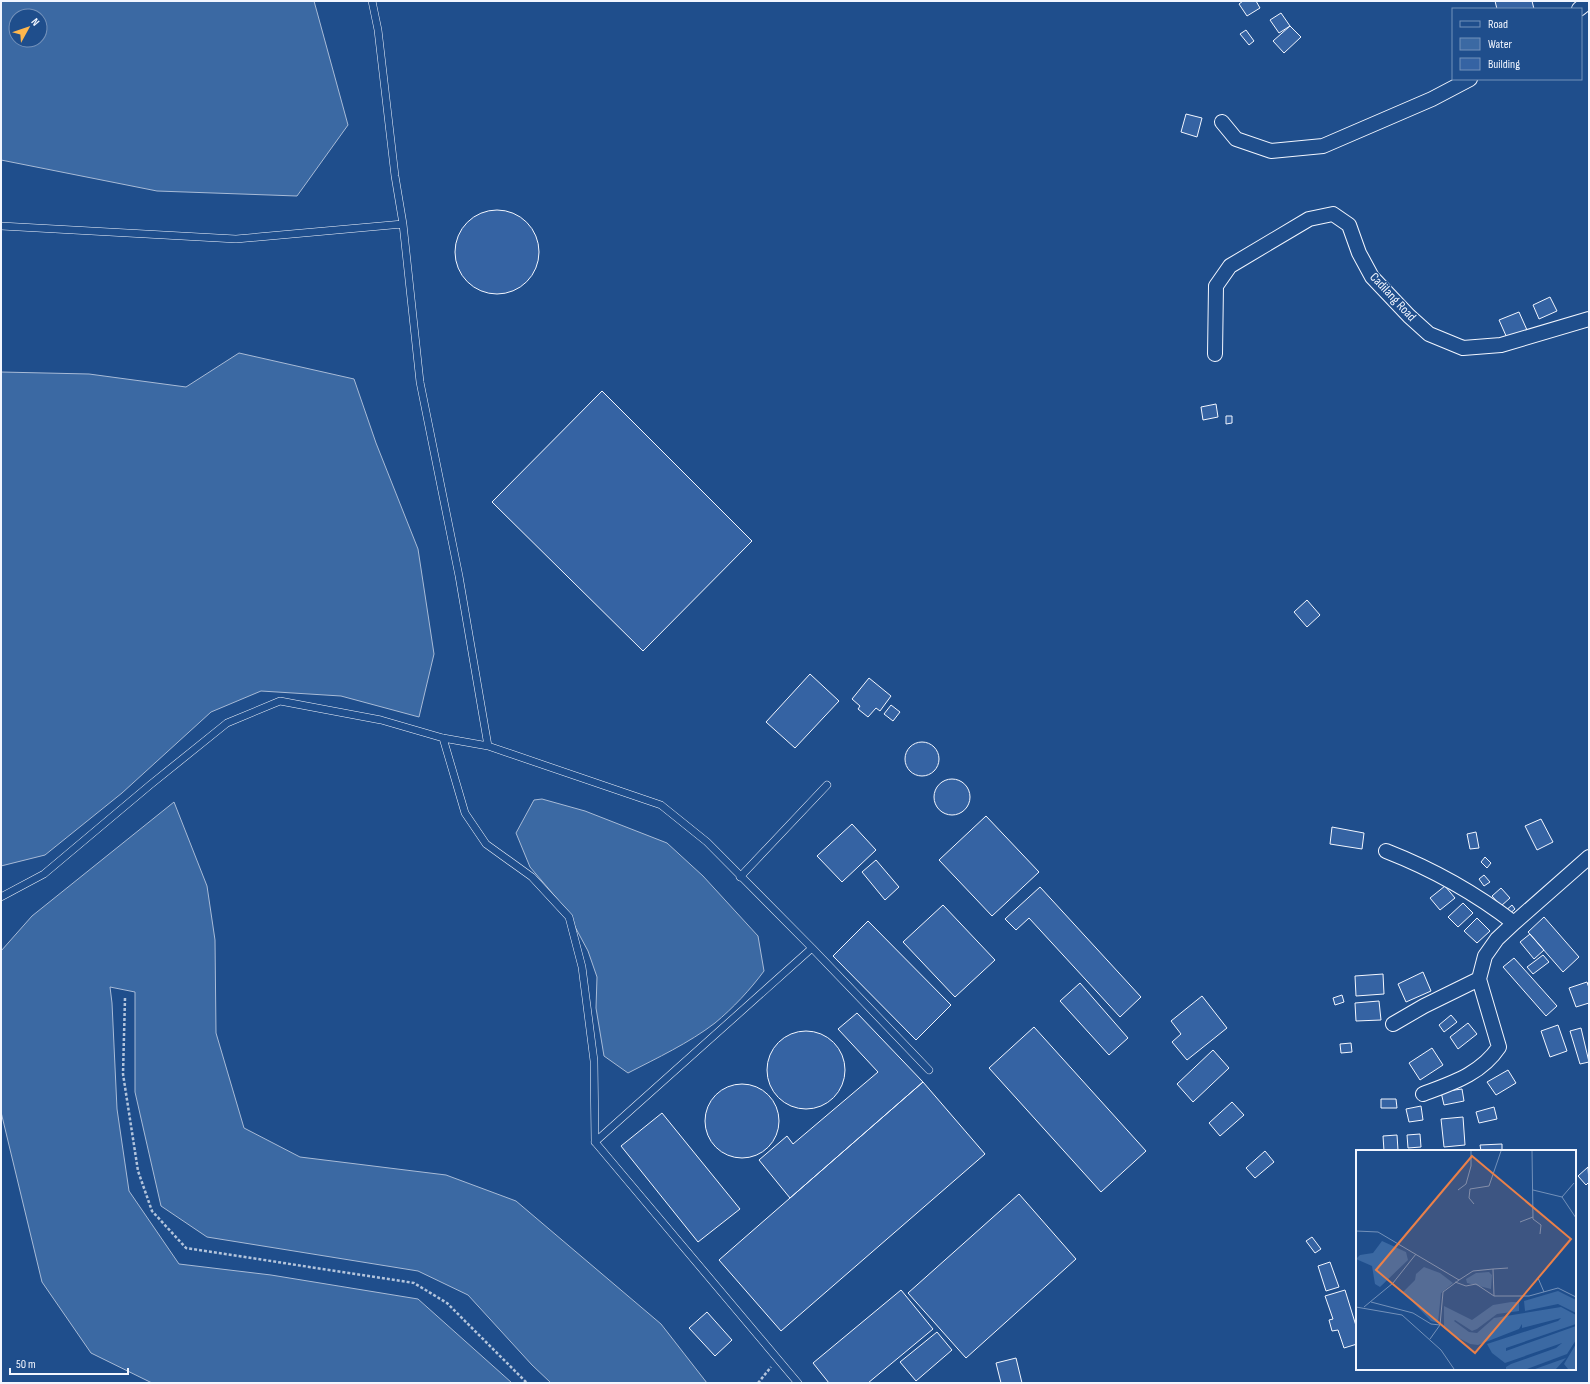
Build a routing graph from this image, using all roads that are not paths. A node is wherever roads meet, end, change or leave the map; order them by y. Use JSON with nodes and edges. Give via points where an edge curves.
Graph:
{"nodes":[{"id":1,"x":372,"y":1,"type":"edge"},
{"id":2,"x":1589,"y":1,"type":"edge"},
{"id":3,"x":1580,"y":8,"type":"edge"},
{"id":4,"x":1468,"y":80,"type":"edge"},
{"id":5,"x":1222,"y":122,"type":"dead end"},
{"id":6,"x":403,"y":224,"type":"junction"},
{"id":7,"x":1,"y":226,"type":"edge"},
{"id":8,"x":1589,"y":319,"type":"edge"},
{"id":9,"x":1215,"y":354,"type":"dead end"},
{"id":10,"x":443,"y":738,"type":"junction"},
{"id":11,"x":488,"y":746,"type":"junction"},
{"id":12,"x":827,"y":785,"type":"dead end"},
{"id":13,"x":1386,"y":850,"type":"dead end"},
{"id":14,"x":1589,"y":857,"type":"edge"},
{"id":15,"x":740,"y":877,"type":"junction"},
{"id":16,"x":1,"y":897,"type":"edge"},
{"id":17,"x":1514,"y":923,"type":"junction"},
{"id":18,"x":812,"y":948,"type":"junction"},
{"id":19,"x":1479,"y":979,"type":"junction"},
{"id":20,"x":1393,"y":1024,"type":"dead end"},
{"id":21,"x":929,"y":1070,"type":"dead end"},
{"id":22,"x":1423,"y":1094,"type":"dead end"},
{"id":23,"x":595,"y":1142,"type":"junction"},
{"id":24,"x":798,"y":1383,"type":"edge"}],
"edges":[{"from":1,"to":6,"type":"lane"},
{"from":2,"to":3,"type":"street"},
{"from":4,"to":5,"type":"street","via":[[1432,99],[1323,146],[1271,151],[1236,139]]},
{"from":6,"to":7,"type":"lane","via":[[236,239]]},
{"from":6,"to":11,"type":"lane","via":[[420,382],[459,576]]},
{"from":8,"to":9,"type":"street","name":"Cadilang Road","via":[[1501,345],[1463,348],[1429,334],[1409,316],[1372,276],[1359,253],[1349,225],[1333,214],[1309,219],[1230,266],[1216,286]]},
{"from":10,"to":11,"type":"lane"},
{"from":10,"to":16,"type":"lane","via":[[381,720],[280,701],[227,723],[44,874]]},
{"from":10,"to":23,"type":"lane","via":[[465,813],[486,844],[532,877],[569,917],[582,967],[594,1061]]},
{"from":11,"to":15,"type":"lane","via":[[661,805],[707,842]]},
{"from":12,"to":15,"type":"lane"},
{"from":13,"to":17,"type":"street","via":[[1443,876]]},
{"from":14,"to":17,"type":"street"},
{"from":15,"to":18,"type":"lane"},
{"from":17,"to":19,"type":"street","via":[[1497,939],[1485,956]]},
{"from":18,"to":21,"type":"lane"},
{"from":18,"to":23,"type":"lane"},
{"from":19,"to":20,"type":"street"},
{"from":19,"to":22,"type":"street","via":[[1499,1047],[1490,1060],[1476,1071]]},
{"from":23,"to":24,"type":"lane"}]}
